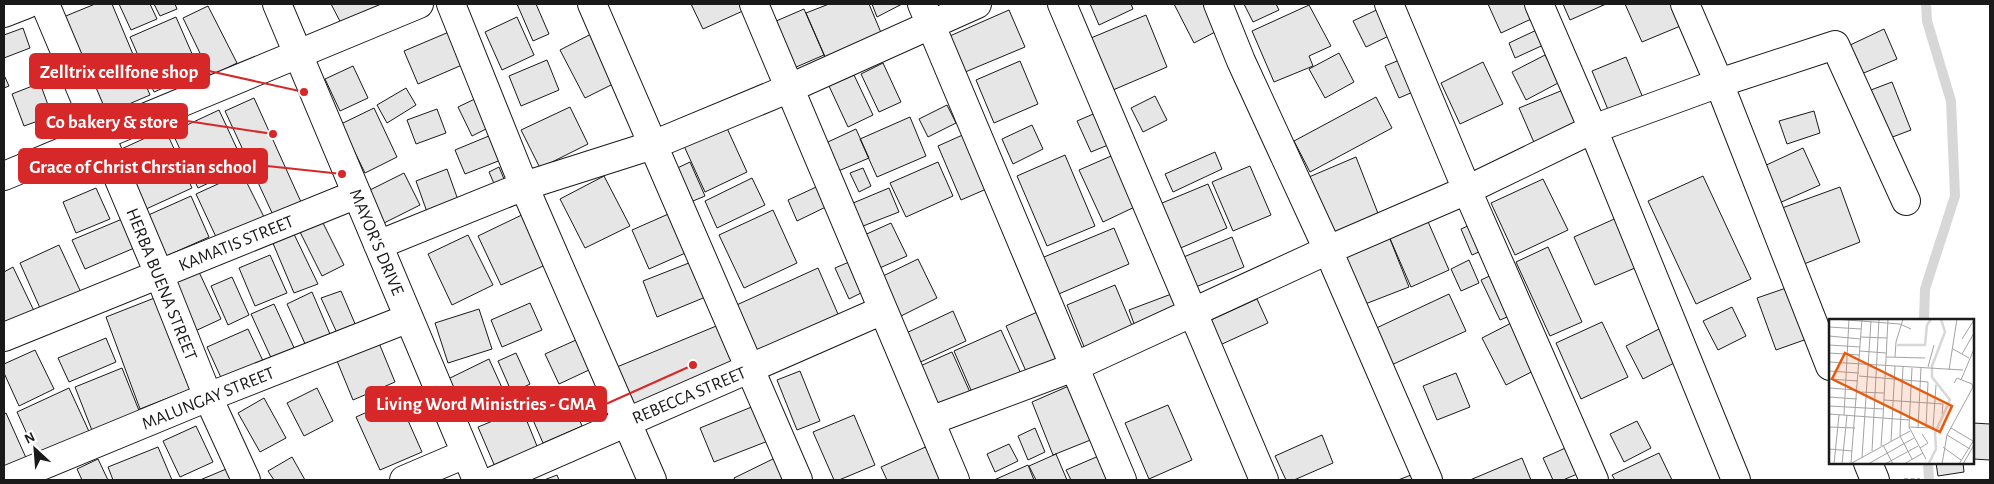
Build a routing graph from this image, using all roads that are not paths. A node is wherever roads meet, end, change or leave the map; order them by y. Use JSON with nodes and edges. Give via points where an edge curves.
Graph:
{"nodes":[{"id":1,"x":27,"y":4,"type":"edge"},
{"id":2,"x":45,"y":4,"type":"edge"},
{"id":3,"x":277,"y":4,"type":"edge"},
{"id":4,"x":419,"y":4,"type":"edge"},
{"id":5,"x":450,"y":4,"type":"edge"},
{"id":6,"x":592,"y":4,"type":"edge"},
{"id":7,"x":754,"y":4,"type":"edge"},
{"id":8,"x":977,"y":4,"type":"edge"},
{"id":9,"x":1062,"y":4,"type":"edge"},
{"id":10,"x":1218,"y":4,"type":"edge"},
{"id":11,"x":1388,"y":4,"type":"edge"},
{"id":12,"x":1540,"y":4,"type":"edge"},
{"id":13,"x":1685,"y":4,"type":"edge"},
{"id":14,"x":4,"y":13,"type":"edge"},
{"id":15,"x":927,"y":14,"type":"edge"},
{"id":16,"x":299,"y":52,"type":"junction"},
{"id":17,"x":1719,"y":83,"type":"junction"},
{"id":18,"x":790,"y":88,"type":"junction"},
{"id":19,"x":1593,"y":129,"type":"junction"},
{"id":20,"x":100,"y":136,"type":"junction"},
{"id":21,"x":653,"y":145,"type":"junction"},
{"id":22,"x":4,"y":176,"type":"edge"},
{"id":23,"x":524,"y":186,"type":"junction"},
{"id":24,"x":1467,"y":190,"type":"junction"},
{"id":25,"x":356,"y":194,"type":"junction"},
{"id":26,"x":1906,"y":201,"type":"dead end"},
{"id":27,"x":378,"y":245,"type":"junction"},
{"id":28,"x":1328,"y":250,"type":"junction"},
{"id":29,"x":159,"y":274,"type":"junction"},
{"id":30,"x":883,"y":310,"type":"junction"},
{"id":31,"x":1194,"y":313,"type":"junction"},
{"id":32,"x":409,"y":318,"type":"junction"},
{"id":33,"x":4,"y":337,"type":"edge"},
{"id":34,"x":1829,"y":363,"type":"edge"},
{"id":35,"x":1074,"y":367,"type":"junction"},
{"id":36,"x":749,"y":369,"type":"junction"},
{"id":37,"x":208,"y":397,"type":"junction"},
{"id":38,"x":627,"y":422,"type":"junction"},
{"id":39,"x":930,"y":422,"type":"junction"},
{"id":40,"x":465,"y":454,"type":"junction"},
{"id":41,"x":1868,"y":464,"type":"edge"},
{"id":42,"x":7,"y":480,"type":"edge"},
{"id":43,"x":246,"y":480,"type":"edge"},
{"id":44,"x":404,"y":480,"type":"edge"},
{"id":45,"x":477,"y":480,"type":"edge"},
{"id":46,"x":495,"y":480,"type":"edge"},
{"id":47,"x":652,"y":480,"type":"edge"},
{"id":48,"x":798,"y":480,"type":"edge"},
{"id":49,"x":955,"y":480,"type":"edge"},
{"id":50,"x":1122,"y":480,"type":"edge"},
{"id":51,"x":1264,"y":480,"type":"edge"},
{"id":52,"x":1428,"y":480,"type":"edge"},
{"id":53,"x":1594,"y":480,"type":"edge"},
{"id":54,"x":1736,"y":480,"type":"edge"},
{"id":55,"x":1875,"y":480,"type":"edge"}],
"edges":[{"from":1,"to":14,"type":"street"},
{"from":2,"to":20,"type":"street","name":"HERBA BUENA STREET"},
{"from":3,"to":16,"type":"street","name":"MAYOR'S DRIVE"},
{"from":4,"to":16,"type":"street"},
{"from":5,"to":23,"type":"street"},
{"from":6,"to":21,"type":"street"},
{"from":7,"to":18,"type":"street"},
{"from":8,"to":15,"type":"street"},
{"from":9,"to":31,"type":"street"},
{"from":10,"to":28,"type":"street"},
{"from":11,"to":24,"type":"street"},
{"from":12,"to":19,"type":"street"},
{"from":13,"to":17,"type":"street"},
{"from":15,"to":18,"type":"street"},
{"from":15,"to":35,"type":"street"},
{"from":16,"to":20,"type":"street"},
{"from":16,"to":25,"type":"street","name":"MAYOR'S DRIVE"},
{"from":17,"to":19,"type":"street"},
{"from":17,"to":26,"type":"street","via":[[1835,45]]},
{"from":17,"to":34,"type":"street"},
{"from":18,"to":21,"type":"street"},
{"from":18,"to":30,"type":"street"},
{"from":19,"to":24,"type":"street"},
{"from":19,"to":54,"type":"street"},
{"from":20,"to":22,"type":"street"},
{"from":20,"to":29,"type":"street","name":"HERBA BUENA STREET"},
{"from":21,"to":23,"type":"street"},
{"from":21,"to":36,"type":"street"},
{"from":23,"to":27,"type":"street"},
{"from":23,"to":38,"type":"street"},
{"from":24,"to":28,"type":"street"},
{"from":24,"to":53,"type":"street"},
{"from":25,"to":27,"type":"street","name":"MAYOR'S DRIVE"},
{"from":25,"to":29,"type":"street","name":"KAMATIS STREET"},
{"from":27,"to":32,"type":"street","name":"MAYOR'S DRIVE"},
{"from":28,"to":31,"type":"street"},
{"from":28,"to":52,"type":"street"},
{"from":29,"to":33,"type":"street","name":"KAMATIS STREET"},
{"from":29,"to":37,"type":"street","name":"HERBA BUENA STREET"},
{"from":30,"to":36,"type":"street","name":"REBECCA STREET"},
{"from":30,"to":39,"type":"street"},
{"from":31,"to":35,"type":"street"},
{"from":31,"to":51,"type":"street"},
{"from":32,"to":37,"type":"street","name":"MALUNGAY STREET"},
{"from":32,"to":40,"type":"street","name":"MAYOR'S DRIVE"},
{"from":35,"to":39,"type":"street"},
{"from":35,"to":50,"type":"street"},
{"from":36,"to":38,"type":"street","name":"REBECCA STREET"},
{"from":36,"to":48,"type":"street"},
{"from":37,"to":42,"type":"street","name":"MALUNGAY STREET"},
{"from":37,"to":43,"type":"street","name":"HERBA BUENA STREET"},
{"from":38,"to":46,"type":"street","name":"REBECCA STREET"},
{"from":38,"to":47,"type":"street"},
{"from":39,"to":49,"type":"street"},
{"from":40,"to":44,"type":"street"},
{"from":40,"to":45,"type":"street","name":"MAYOR'S DRIVE"},
{"from":41,"to":55,"type":"street"}]}
